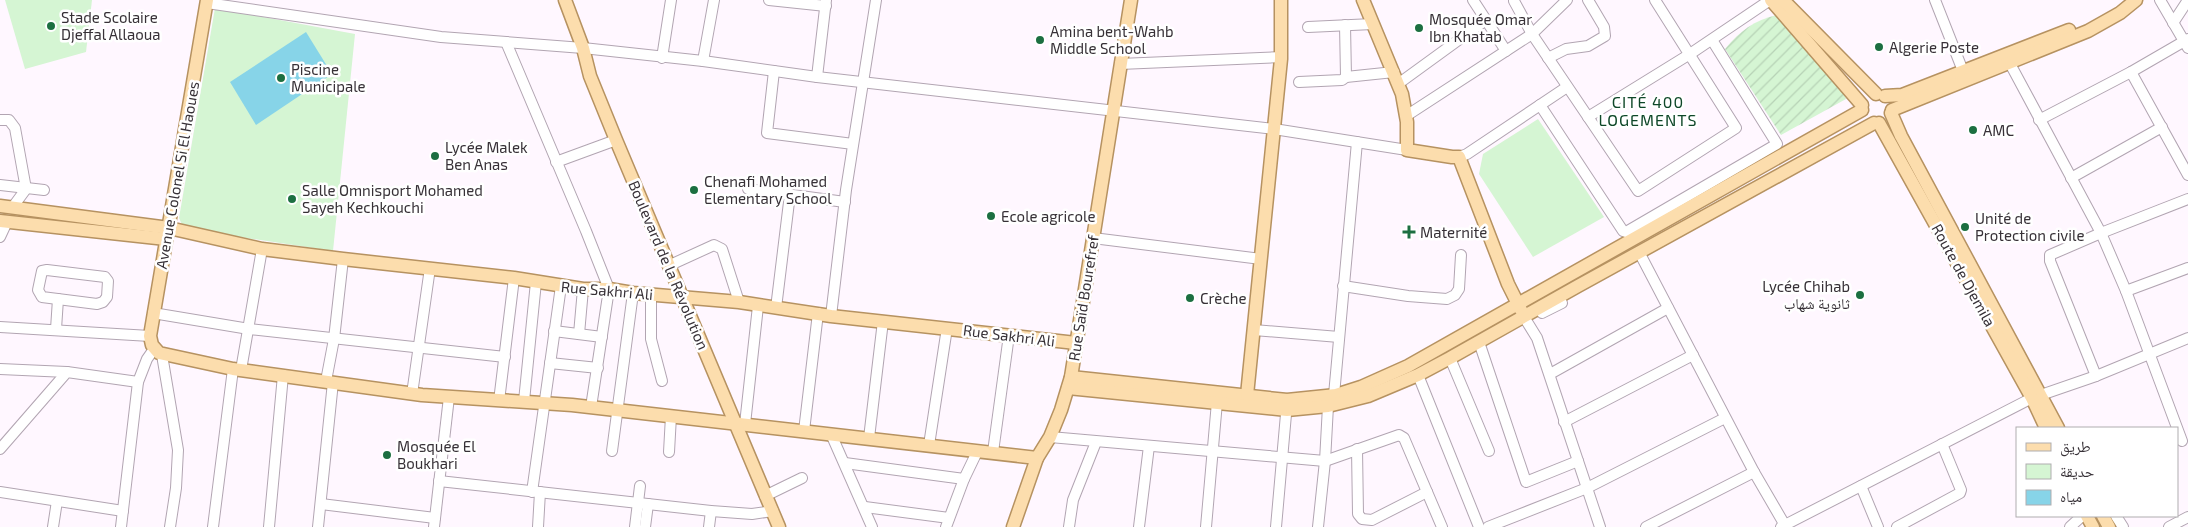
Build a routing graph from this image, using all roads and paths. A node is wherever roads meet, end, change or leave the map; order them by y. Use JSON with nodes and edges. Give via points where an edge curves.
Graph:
{"nodes":[{"id":1,"x":565,"y":0,"type":"edge"},
{"id":2,"x":671,"y":0,"type":"edge"},
{"id":3,"x":714,"y":0,"type":"edge"},
{"id":4,"x":769,"y":0,"type":"edge"},
{"id":5,"x":876,"y":0,"type":"edge"},
{"id":6,"x":1131,"y":0,"type":"edge"},
{"id":7,"x":1281,"y":0,"type":"edge"},
{"id":8,"x":1363,"y":0,"type":"edge"},
{"id":9,"x":1474,"y":0,"type":"edge"},
{"id":10,"x":1567,"y":0,"type":"edge"},
{"id":11,"x":1588,"y":0,"type":"edge"},
{"id":12,"x":1655,"y":0,"type":"edge"},
{"id":13,"x":1771,"y":0,"type":"edge"},
{"id":14,"x":1783,"y":0,"type":"edge"},
{"id":15,"x":1935,"y":0,"type":"edge"},
{"id":16,"x":2123,"y":0,"type":"edge"},
{"id":17,"x":2136,"y":0,"type":"edge"},
{"id":18,"x":2160,"y":0,"type":"edge"},
{"id":19,"x":2188,"y":0,"type":"edge"},
{"id":20,"x":1514,"y":1,"type":"dead end"},
{"id":21,"x":207,"y":2,"type":"edge"},
{"id":22,"x":826,"y":3,"type":"edge"},
{"id":23,"x":1486,"y":20,"type":"junction"},
{"id":24,"x":2173,"y":22,"type":"junction"},
{"id":25,"x":1373,"y":24,"type":"junction"},
{"id":26,"x":1345,"y":25,"type":"junction"},
{"id":27,"x":1308,"y":27,"type":"dead end"},
{"id":28,"x":1532,"y":34,"type":"junction"},
{"id":29,"x":1712,"y":40,"type":"junction"},
{"id":30,"x":506,"y":42,"type":"junction"},
{"id":31,"x":2187,"y":43,"type":"edge"},
{"id":32,"x":583,"y":48,"type":"junction"},
{"id":33,"x":1506,"y":51,"type":"junction"},
{"id":34,"x":1690,"y":54,"type":"junction"},
{"id":35,"x":1282,"y":57,"type":"junction"},
{"id":36,"x":662,"y":58,"type":"junction"},
{"id":37,"x":1548,"y":58,"type":"junction"},
{"id":38,"x":2007,"y":59,"type":"junction"},
{"id":39,"x":704,"y":61,"type":"junction"},
{"id":40,"x":1120,"y":64,"type":"junction"},
{"id":41,"x":774,"y":71,"type":"junction"},
{"id":42,"x":1963,"y":71,"type":"junction"},
{"id":43,"x":1394,"y":72,"type":"junction"},
{"id":44,"x":2131,"y":72,"type":"junction"},
{"id":45,"x":817,"y":77,"type":"junction"},
{"id":46,"x":1346,"y":77,"type":"junction"},
{"id":47,"x":862,"y":82,"type":"junction"},
{"id":48,"x":1299,"y":82,"type":"dead end"},
{"id":49,"x":1398,"y":84,"type":"junction"},
{"id":50,"x":1567,"y":87,"type":"junction"},
{"id":51,"x":1881,"y":95,"type":"junction"},
{"id":52,"x":1540,"y":105,"type":"junction"},
{"id":53,"x":1862,"y":108,"type":"junction"},
{"id":54,"x":1113,"y":110,"type":"junction"},
{"id":55,"x":1891,"y":111,"type":"junction"},
{"id":56,"x":1406,"y":116,"type":"junction"},
{"id":57,"x":1588,"y":117,"type":"junction"},
{"id":58,"x":0,"y":120,"type":"edge"},
{"id":59,"x":2039,"y":120,"type":"junction"},
{"id":60,"x":1877,"y":123,"type":"junction"},
{"id":61,"x":2162,"y":127,"type":"junction"},
{"id":62,"x":1274,"y":129,"type":"junction"},
{"id":63,"x":616,"y":140,"type":"junction"},
{"id":64,"x":1356,"y":142,"type":"junction"},
{"id":65,"x":853,"y":144,"type":"junction"},
{"id":66,"x":1407,"y":150,"type":"junction"},
{"id":67,"x":1459,"y":156,"type":"junction"},
{"id":68,"x":556,"y":162,"type":"junction"},
{"id":69,"x":2188,"y":176,"type":"edge"},
{"id":70,"x":2071,"y":178,"type":"junction"},
{"id":71,"x":0,"y":185,"type":"edge"},
{"id":72,"x":26,"y":189,"type":"junction"},
{"id":73,"x":748,"y":189,"type":"dead end"},
{"id":74,"x":44,"y":190,"type":"dead end"},
{"id":75,"x":790,"y":194,"type":"junction"},
{"id":76,"x":2188,"y":199,"type":"edge"},
{"id":77,"x":845,"y":202,"type":"junction"},
{"id":78,"x":6,"y":207,"type":"edge"},
{"id":79,"x":4,"y":221,"type":"edge"},
{"id":80,"x":2101,"y":233,"type":"junction"},
{"id":81,"x":167,"y":234,"type":"junction"},
{"id":82,"x":0,"y":237,"type":"edge"},
{"id":83,"x":1093,"y":238,"type":"junction"},
{"id":84,"x":262,"y":249,"type":"junction"},
{"id":85,"x":1638,"y":252,"type":"junction"},
{"id":86,"x":1461,"y":255,"type":"dead end"},
{"id":87,"x":343,"y":259,"type":"junction"},
{"id":88,"x":1261,"y":259,"type":"junction"},
{"id":89,"x":668,"y":266,"type":"junction"},
{"id":90,"x":430,"y":268,"type":"junction"},
{"id":91,"x":2188,"y":268,"type":"edge"},
{"id":92,"x":514,"y":278,"type":"junction"},
{"id":93,"x":536,"y":282,"type":"junction"},
{"id":94,"x":561,"y":286,"type":"junction"},
{"id":95,"x":1343,"y":286,"type":"junction"},
{"id":96,"x":583,"y":289,"type":"junction"},
{"id":97,"x":609,"y":289,"type":"junction"},
{"id":98,"x":2126,"y":291,"type":"junction"},
{"id":99,"x":632,"y":293,"type":"junction"},
{"id":100,"x":650,"y":294,"type":"junction"},
{"id":101,"x":684,"y":297,"type":"junction"},
{"id":102,"x":58,"y":299,"type":"junction"},
{"id":103,"x":740,"y":302,"type":"junction"},
{"id":104,"x":1518,"y":304,"type":"junction"},
{"id":105,"x":758,"y":306,"type":"junction"},
{"id":106,"x":776,"y":308,"type":"junction"},
{"id":107,"x":1668,"y":308,"type":"junction"},
{"id":108,"x":153,"y":313,"type":"junction"},
{"id":109,"x":818,"y":314,"type":"junction"},
{"id":110,"x":831,"y":316,"type":"junction"},
{"id":111,"x":1524,"y":317,"type":"junction"},
{"id":112,"x":882,"y":321,"type":"junction"},
{"id":113,"x":0,"y":327,"type":"edge"},
{"id":114,"x":946,"y":328,"type":"junction"},
{"id":115,"x":56,"y":329,"type":"junction"},
{"id":116,"x":249,"y":329,"type":"junction"},
{"id":117,"x":1254,"y":330,"type":"junction"},
{"id":118,"x":554,"y":331,"type":"junction"},
{"id":119,"x":579,"y":334,"type":"junction"},
{"id":120,"x":1009,"y":335,"type":"junction"},
{"id":121,"x":150,"y":336,"type":"junction"},
{"id":122,"x":1339,"y":337,"type":"junction"},
{"id":123,"x":602,"y":338,"type":"junction"},
{"id":124,"x":2188,"y":338,"type":"edge"},
{"id":125,"x":334,"y":339,"type":"junction"},
{"id":126,"x":1479,"y":342,"type":"junction"},
{"id":127,"x":1076,"y":343,"type":"junction"},
{"id":128,"x":420,"y":348,"type":"junction"},
{"id":129,"x":158,"y":352,"type":"junction"},
{"id":130,"x":2149,"y":354,"type":"junction"},
{"id":131,"x":1693,"y":355,"type":"junction"},
{"id":132,"x":504,"y":357,"type":"junction"},
{"id":133,"x":1450,"y":358,"type":"junction"},
{"id":134,"x":550,"y":363,"type":"junction"},
{"id":135,"x":598,"y":368,"type":"junction"},
{"id":136,"x":0,"y":369,"type":"edge"},
{"id":137,"x":237,"y":369,"type":"junction"},
{"id":138,"x":67,"y":372,"type":"junction"},
{"id":139,"x":1550,"y":374,"type":"junction"},
{"id":140,"x":283,"y":375,"type":"junction"},
{"id":141,"x":1418,"y":375,"type":"junction"},
{"id":142,"x":2096,"y":376,"type":"junction"},
{"id":143,"x":330,"y":381,"type":"junction"},
{"id":144,"x":662,"y":381,"type":"dead end"},
{"id":145,"x":138,"y":382,"type":"junction"},
{"id":146,"x":1069,"y":383,"type":"junction"},
{"id":147,"x":412,"y":394,"type":"junction"},
{"id":148,"x":1247,"y":395,"type":"junction"},
{"id":149,"x":2037,"y":396,"type":"junction"},
{"id":150,"x":449,"y":397,"type":"junction"},
{"id":151,"x":499,"y":400,"type":"junction"},
{"id":152,"x":1331,"y":400,"type":"junction"},
{"id":153,"x":524,"y":401,"type":"junction"},
{"id":154,"x":1217,"y":402,"type":"junction"},
{"id":155,"x":543,"y":404,"type":"junction"},
{"id":156,"x":1287,"y":405,"type":"junction"},
{"id":157,"x":591,"y":407,"type":"junction"},
{"id":158,"x":618,"y":411,"type":"junction"},
{"id":159,"x":672,"y":416,"type":"junction"},
{"id":160,"x":1725,"y":418,"type":"junction"},
{"id":161,"x":1564,"y":422,"type":"junction"},
{"id":162,"x":740,"y":424,"type":"junction"},
{"id":163,"x":2046,"y":427,"type":"edge"},
{"id":164,"x":2057,"y":427,"type":"edge"},
{"id":165,"x":804,"y":431,"type":"junction"},
{"id":166,"x":831,"y":434,"type":"junction"},
{"id":167,"x":1050,"y":436,"type":"junction"},
{"id":168,"x":2182,"y":436,"type":"edge"},
{"id":169,"x":870,"y":438,"type":"junction"},
{"id":170,"x":1096,"y":442,"type":"junction"},
{"id":171,"x":1942,"y":444,"type":"junction"},
{"id":172,"x":929,"y":445,"type":"junction"},
{"id":173,"x":1149,"y":446,"type":"junction"},
{"id":174,"x":0,"y":449,"type":"edge"},
{"id":175,"x":1357,"y":449,"type":"junction"},
{"id":176,"x":1489,"y":450,"type":"dead end"},
{"id":177,"x":612,"y":451,"type":"dead end"},
{"id":178,"x":1214,"y":451,"type":"junction"},
{"id":179,"x":669,"y":452,"type":"dead end"},
{"id":180,"x":977,"y":452,"type":"junction"},
{"id":181,"x":993,"y":452,"type":"junction"},
{"id":182,"x":1037,"y":458,"type":"junction"},
{"id":183,"x":1283,"y":458,"type":"junction"},
{"id":184,"x":1325,"y":461,"type":"junction"},
{"id":185,"x":1578,"y":461,"type":"junction"},
{"id":186,"x":845,"y":462,"type":"junction"},
{"id":187,"x":1754,"y":472,"type":"junction"},
{"id":188,"x":802,"y":478,"type":"dead end"},
{"id":189,"x":964,"y":479,"type":"junction"},
{"id":190,"x":439,"y":481,"type":"junction"},
{"id":191,"x":640,"y":486,"type":"dead end"},
{"id":192,"x":1861,"y":486,"type":"junction"},
{"id":193,"x":1587,"y":488,"type":"junction"},
{"id":194,"x":0,"y":492,"type":"edge"},
{"id":195,"x":536,"y":492,"type":"junction"},
{"id":196,"x":1427,"y":492,"type":"junction"},
{"id":197,"x":765,"y":496,"type":"junction"},
{"id":198,"x":57,"y":501,"type":"junction"},
{"id":199,"x":643,"y":503,"type":"junction"},
{"id":200,"x":321,"y":504,"type":"junction"},
{"id":201,"x":864,"y":507,"type":"junction"},
{"id":202,"x":122,"y":511,"type":"junction"},
{"id":203,"x":711,"y":511,"type":"junction"},
{"id":204,"x":773,"y":511,"type":"junction"},
{"id":205,"x":2081,"y":517,"type":"edge"},
{"id":206,"x":2188,"y":517,"type":"edge"},
{"id":207,"x":2094,"y":521,"type":"edge"},
{"id":208,"x":948,"y":522,"type":"edge"},
{"id":209,"x":434,"y":523,"type":"edge"},
{"id":210,"x":1784,"y":526,"type":"edge"},
{"id":211,"x":53,"y":527,"type":"edge"},
{"id":212,"x":120,"y":527,"type":"edge"},
{"id":213,"x":170,"y":527,"type":"edge"},
{"id":214,"x":213,"y":527,"type":"edge"},
{"id":215,"x":269,"y":527,"type":"edge"},
{"id":216,"x":318,"y":527,"type":"edge"},
{"id":217,"x":538,"y":527,"type":"edge"},
{"id":218,"x":635,"y":527,"type":"edge"},
{"id":219,"x":645,"y":527,"type":"edge"},
{"id":220,"x":709,"y":527,"type":"edge"},
{"id":221,"x":779,"y":527,"type":"edge"},
{"id":222,"x":872,"y":527,"type":"edge"},
{"id":223,"x":1013,"y":527,"type":"edge"},
{"id":224,"x":1069,"y":527,"type":"edge"},
{"id":225,"x":1139,"y":527,"type":"edge"},
{"id":226,"x":1206,"y":527,"type":"edge"},
{"id":227,"x":1276,"y":527,"type":"edge"},
{"id":228,"x":1318,"y":527,"type":"edge"},
{"id":229,"x":1442,"y":527,"type":"edge"},
{"id":230,"x":1479,"y":527,"type":"edge"},
{"id":231,"x":1488,"y":527,"type":"edge"},
{"id":232,"x":1600,"y":527,"type":"edge"},
{"id":233,"x":1646,"y":527,"type":"edge"},
{"id":234,"x":1878,"y":527,"type":"edge"},
{"id":235,"x":1897,"y":527,"type":"edge"},
{"id":236,"x":2070,"y":527,"type":"edge"},
{"id":237,"x":2109,"y":527,"type":"edge"},
{"id":238,"x":2169,"y":527,"type":"edge"}],
"edges":[{"from":1,"to":32,"type":"main road","name":"Boulevard de la Révolution"},
{"from":2,"to":36,"type":"street"},
{"from":3,"to":39,"type":"street"},
{"from":4,"to":22,"type":"street"},
{"from":5,"to":47,"type":"street"},
{"from":6,"to":40,"type":"main road","name":"Rue Saïd Bourefref"},
{"from":7,"to":35,"type":"main road"},
{"from":8,"to":25,"type":"main road"},
{"from":9,"to":23,"type":"street"},
{"from":10,"to":28,"type":"street"},
{"from":11,"to":37,"type":"street","via":[[1604,27],[1605,36],[1588,46],[1566,49]]},
{"from":12,"to":34,"type":"street"},
{"from":13,"to":29,"type":"street"},
{"from":13,"to":53,"type":"main road"},
{"from":14,"to":51,"type":"main road"},
{"from":15,"to":42,"type":"street"},
{"from":16,"to":38,"type":"main road","via":[[2089,22]]},
{"from":17,"to":38,"type":"main road","via":[[2106,22]]},
{"from":18,"to":24,"type":"street"},
{"from":19,"to":24,"type":"street"},
{"from":20,"to":28,"type":"street"},
{"from":21,"to":30,"type":"street","via":[[441,37]]},
{"from":21,"to":81,"type":"main road","name":"Avenue Colonel Si El Haoues"},
{"from":22,"to":45,"type":"street"},
{"from":23,"to":33,"type":"street"},
{"from":23,"to":49,"type":"street"},
{"from":24,"to":31,"type":"street"},
{"from":25,"to":26,"type":"street"},
{"from":25,"to":43,"type":"main road"},
{"from":26,"to":27,"type":"street"},
{"from":26,"to":46,"type":"street"},
{"from":28,"to":33,"type":"street"},
{"from":28,"to":37,"type":"street"},
{"from":29,"to":34,"type":"street"},
{"from":29,"to":52,"type":"street","via":[[1777,144],[1626,232]]},
{"from":30,"to":32,"type":"street"},
{"from":30,"to":68,"type":"street"},
{"from":31,"to":44,"type":"street"},
{"from":32,"to":36,"type":"street"},
{"from":32,"to":63,"type":"main road","name":"Boulevard de la Révolution","via":[[590,76]]},
{"from":33,"to":56,"type":"street"},
{"from":34,"to":57,"type":"street"},
{"from":34,"to":57,"type":"street","via":[[1736,128],[1640,191],[1636,191]]},
{"from":35,"to":40,"type":"street"},
{"from":35,"to":62,"type":"main road"},
{"from":36,"to":39,"type":"street"},
{"from":37,"to":50,"type":"street"},
{"from":38,"to":42,"type":"main road"},
{"from":38,"to":55,"type":"main road"},
{"from":38,"to":59,"type":"street"},
{"from":39,"to":41,"type":"street"},
{"from":40,"to":54,"type":"main road","name":"Rue Saïd Bourefref"},
{"from":41,"to":45,"type":"street"},
{"from":41,"to":65,"type":"street","via":[[767,133]]},
{"from":42,"to":51,"type":"main road","via":[[1902,96]]},
{"from":43,"to":46,"type":"street"},
{"from":43,"to":49,"type":"main road"},
{"from":44,"to":59,"type":"street"},
{"from":44,"to":61,"type":"street"},
{"from":45,"to":47,"type":"street"},
{"from":46,"to":48,"type":"street","via":[[1342,80]]},
{"from":47,"to":54,"type":"street"},
{"from":47,"to":65,"type":"street"},
{"from":49,"to":56,"type":"main road"},
{"from":50,"to":52,"type":"street"},
{"from":50,"to":57,"type":"street"},
{"from":51,"to":53,"type":"main road","via":[[1867,97]]},
{"from":51,"to":55,"type":"main road","via":[[1891,105]]},
{"from":52,"to":67,"type":"street","via":[[1467,154]]},
{"from":53,"to":60,"type":"main road","via":[[1866,119]]},
{"from":53,"to":104,"type":"main road"},
{"from":54,"to":62,"type":"street"},
{"from":54,"to":83,"type":"main road","name":"Rue Saïd Bourefref"},
{"from":55,"to":60,"type":"main road","via":[[1888,119]]},
{"from":55,"to":149,"type":"main road"},
{"from":56,"to":66,"type":"main road"},
{"from":58,"to":72,"type":"street","via":[[9,120],[15,128]]},
{"from":59,"to":70,"type":"street"},
{"from":60,"to":85,"type":"main road"},
{"from":60,"to":149,"type":"main road","name":"Route de Djemila"},
{"from":61,"to":69,"type":"street"},
{"from":61,"to":70,"type":"street"},
{"from":62,"to":64,"type":"street"},
{"from":62,"to":88,"type":"main road"},
{"from":63,"to":68,"type":"street"},
{"from":63,"to":89,"type":"main road","name":"Boulevard de la Révolution"},
{"from":64,"to":66,"type":"street"},
{"from":64,"to":95,"type":"street"},
{"from":65,"to":77,"type":"street"},
{"from":66,"to":67,"type":"main road"},
{"from":67,"to":104,"type":"main road"},
{"from":68,"to":97,"type":"street"},
{"from":70,"to":80,"type":"street"},
{"from":71,"to":72,"type":"street"},
{"from":72,"to":74,"type":"street"},
{"from":72,"to":78,"type":"street"},
{"from":73,"to":75,"type":"street"},
{"from":75,"to":77,"type":"street"},
{"from":75,"to":106,"type":"street"},
{"from":76,"to":80,"type":"street"},
{"from":77,"to":110,"type":"street"},
{"from":78,"to":81,"type":"main road"},
{"from":79,"to":81,"type":"main road"},
{"from":79,"to":82,"type":"street"},
{"from":80,"to":98,"type":"street"},
{"from":80,"to":142,"type":"street","via":[[2052,253],[2050,258]]},
{"from":81,"to":84,"type":"main road","name":"Rue Sakhri Ali"},
{"from":81,"to":108,"type":"main road","name":"Avenue Colonel Si El Haoues"},
{"from":83,"to":88,"type":"street"},
{"from":83,"to":127,"type":"main road","name":"Rue Saïd Bourefref"},
{"from":84,"to":87,"type":"main road","name":"Rue Sakhri Ali"},
{"from":84,"to":116,"type":"street"},
{"from":85,"to":107,"type":"street"},
{"from":85,"to":111,"type":"main road"},
{"from":86,"to":95,"type":"street","via":[[1459,289],[1447,300]]},
{"from":87,"to":90,"type":"main road","name":"Rue Sakhri Ali"},
{"from":87,"to":125,"type":"street"},
{"from":88,"to":117,"type":"main road"},
{"from":89,"to":101,"type":"main road","name":"Boulevard de la Révolution"},
{"from":89,"to":103,"type":"street","via":[[714,245],[722,250]]},
{"from":90,"to":92,"type":"main road","name":"Rue Sakhri Ali"},
{"from":90,"to":128,"type":"street"},
{"from":91,"to":98,"type":"street"},
{"from":92,"to":93,"type":"main road","name":"Rue Sakhri Ali"},
{"from":92,"to":132,"type":"street"},
{"from":93,"to":94,"type":"main road","name":"Rue Sakhri Ali"},
{"from":93,"to":153,"type":"street"},
{"from":94,"to":96,"type":"main road","name":"Rue Sakhri Ali"},
{"from":94,"to":118,"type":"street"},
{"from":95,"to":122,"type":"street"},
{"from":96,"to":97,"type":"main road","name":"Rue Sakhri Ali"},
{"from":96,"to":119,"type":"street"},
{"from":97,"to":99,"type":"main road","name":"Rue Sakhri Ali"},
{"from":97,"to":123,"type":"street"},
{"from":98,"to":130,"type":"street"},
{"from":99,"to":100,"type":"main road","name":"Rue Sakhri Ali"},
{"from":99,"to":158,"type":"street"},
{"from":100,"to":101,"type":"main road","name":"Rue Sakhri Ali"},
{"from":100,"to":144,"type":"street","via":[[651,339]]},
{"from":101,"to":103,"type":"main road","name":"Rue Sakhri Ali"},
{"from":101,"to":162,"type":"main road","name":"Boulevard de la Révolution"},
{"from":102,"to":102,"type":"street","via":[[40,295],[42,271],[102,276],[108,281],[107,297],[103,302]]},
{"from":102,"to":115,"type":"street"},
{"from":103,"to":105,"type":"main road","name":"Rue Sakhri Ali"},
{"from":104,"to":111,"type":"main road"},
{"from":104,"to":152,"type":"main road","via":[[1384,378]]},
{"from":105,"to":106,"type":"main road","name":"Rue Sakhri Ali"},
{"from":105,"to":162,"type":"street"},
{"from":106,"to":109,"type":"main road","name":"Rue Sakhri Ali"},
{"from":107,"to":131,"type":"street"},
{"from":107,"to":139,"type":"street"},
{"from":108,"to":116,"type":"street"},
{"from":108,"to":121,"type":"main road","name":"Avenue Colonel Si El Haoues"},
{"from":109,"to":110,"type":"main road","name":"Rue Sakhri Ali"},
{"from":109,"to":165,"type":"street"},
{"from":110,"to":112,"type":"main road","name":"Rue Sakhri Ali"},
{"from":111,"to":126,"type":"main road"},
{"from":111,"to":139,"type":"street","via":[[1537,338]]},
{"from":112,"to":114,"type":"main road","name":"Rue Sakhri Ali"},
{"from":112,"to":169,"type":"street"},
{"from":113,"to":115,"type":"street"},
{"from":114,"to":120,"type":"main road","name":"Rue Sakhri Ali"},
{"from":114,"to":172,"type":"street"},
{"from":115,"to":121,"type":"street"},
{"from":116,"to":125,"type":"street"},
{"from":116,"to":137,"type":"street"},
{"from":117,"to":122,"type":"street"},
{"from":117,"to":148,"type":"main road"},
{"from":118,"to":119,"type":"street"},
{"from":118,"to":134,"type":"street"},
{"from":119,"to":123,"type":"street"},
{"from":120,"to":127,"type":"main road","name":"Rue Sakhri Ali"},
{"from":120,"to":181,"type":"street"},
{"from":121,"to":129,"type":"main road","name":"Avenue Colonel Si El Haoues"},
{"from":122,"to":152,"type":"street"},
{"from":123,"to":135,"type":"street"},
{"from":124,"to":130,"type":"street"},
{"from":125,"to":128,"type":"street"},
{"from":125,"to":143,"type":"street"},
{"from":126,"to":133,"type":"main road"},
{"from":126,"to":185,"type":"street","via":[[1526,482]]},
{"from":127,"to":146,"type":"main road","name":"Rue Saïd Bourefref"},
{"from":128,"to":132,"type":"street"},
{"from":128,"to":147,"type":"street"},
{"from":129,"to":137,"type":"main road"},
{"from":129,"to":145,"type":"street","via":[[147,359]]},
{"from":129,"to":213,"type":"street","via":[[178,450]]},
{"from":130,"to":142,"type":"street"},
{"from":130,"to":168,"type":"street"},
{"from":131,"to":160,"type":"street"},
{"from":131,"to":161,"type":"street"},
{"from":132,"to":151,"type":"street"},
{"from":133,"to":141,"type":"main road"},
{"from":133,"to":176,"type":"street"},
{"from":134,"to":135,"type":"street"},
{"from":134,"to":155,"type":"street"},
{"from":135,"to":157,"type":"street"},
{"from":136,"to":138,"type":"street"},
{"from":137,"to":140,"type":"main road"},
{"from":137,"to":214,"type":"street"},
{"from":138,"to":145,"type":"street"},
{"from":138,"to":174,"type":"street"},
{"from":139,"to":161,"type":"street"},
{"from":140,"to":143,"type":"main road"},
{"from":140,"to":215,"type":"street"},
{"from":141,"to":152,"type":"main road","via":[[1368,396]]},
{"from":141,"to":230,"type":"street"},
{"from":142,"to":149,"type":"street"},
{"from":143,"to":147,"type":"main road"},
{"from":143,"to":200,"type":"street"},
{"from":145,"to":202,"type":"street"},
{"from":146,"to":148,"type":"main road"},
{"from":146,"to":154,"type":"main road"},
{"from":146,"to":167,"type":"main road","name":"Rue Saïd Bourefref"},
{"from":147,"to":150,"type":"main road"},
{"from":148,"to":156,"type":"main road"},
{"from":149,"to":163,"type":"main road","name":"Route de Djemila"},
{"from":149,"to":164,"type":"main road"},
{"from":149,"to":171,"type":"street"},
{"from":150,"to":151,"type":"main road"},
{"from":150,"to":190,"type":"street"},
{"from":151,"to":153,"type":"main road"},
{"from":152,"to":156,"type":"main road"},
{"from":152,"to":184,"type":"street"},
{"from":153,"to":155,"type":"main road"},
{"from":154,"to":156,"type":"main road"},
{"from":154,"to":178,"type":"street"},
{"from":155,"to":157,"type":"main road"},
{"from":155,"to":195,"type":"street"},
{"from":156,"to":183,"type":"street"},
{"from":157,"to":158,"type":"main road"},
{"from":158,"to":159,"type":"main road"},
{"from":158,"to":177,"type":"street"},
{"from":159,"to":162,"type":"main road"},
{"from":159,"to":179,"type":"street"},
{"from":160,"to":187,"type":"street"},
{"from":160,"to":193,"type":"street"},
{"from":161,"to":185,"type":"street"},
{"from":162,"to":165,"type":"main road"},
{"from":162,"to":197,"type":"main road","name":"Boulevard de la Révolution"},
{"from":165,"to":166,"type":"main road"},
{"from":166,"to":169,"type":"main road"},
{"from":166,"to":186,"type":"street"},
{"from":167,"to":170,"type":"street"},
{"from":167,"to":182,"type":"main road","name":"Rue Saïd Bourefref"},
{"from":169,"to":172,"type":"main road"},
{"from":170,"to":173,"type":"street"},
{"from":170,"to":224,"type":"street","via":[[1073,500]]},
{"from":171,"to":192,"type":"street"},
{"from":171,"to":235,"type":"street","via":[[1961,492]]},
{"from":172,"to":180,"type":"main road"},
{"from":173,"to":178,"type":"street"},
{"from":173,"to":225,"type":"street"},
{"from":175,"to":184,"type":"street"},
{"from":175,"to":196,"type":"street","via":[[1395,435],[1402,436]]},
{"from":175,"to":196,"type":"street","via":[[1358,514],[1362,519],[1372,520]]},
{"from":178,"to":183,"type":"street"},
{"from":178,"to":226,"type":"street"},
{"from":180,"to":181,"type":"main road"},
{"from":180,"to":189,"type":"street"},
{"from":181,"to":182,"type":"main road"},
{"from":182,"to":223,"type":"main road","name":"Rue Saïd Bourefref"},
{"from":183,"to":184,"type":"street"},
{"from":183,"to":227,"type":"street"},
{"from":184,"to":228,"type":"street"},
{"from":185,"to":193,"type":"street"},
{"from":186,"to":189,"type":"street"},
{"from":186,"to":201,"type":"street"},
{"from":187,"to":210,"type":"street"},
{"from":187,"to":233,"type":"street"},
{"from":188,"to":197,"type":"street"},
{"from":189,"to":208,"type":"street"},
{"from":190,"to":195,"type":"street"},
{"from":190,"to":209,"type":"street"},
{"from":191,"to":199,"type":"street"},
{"from":192,"to":210,"type":"street"},
{"from":192,"to":234,"type":"street"},
{"from":193,"to":231,"type":"street"},
{"from":193,"to":232,"type":"street"},
{"from":194,"to":198,"type":"street"},
{"from":195,"to":199,"type":"street"},
{"from":195,"to":217,"type":"street"},
{"from":196,"to":229,"type":"street"},
{"from":197,"to":204,"type":"main road","name":"Boulevard de la Révolution"},
{"from":198,"to":202,"type":"street"},
{"from":198,"to":211,"type":"street"},
{"from":199,"to":203,"type":"street"},
{"from":199,"to":218,"type":"street"},
{"from":199,"to":219,"type":"street"},
{"from":200,"to":209,"type":"street"},
{"from":200,"to":216,"type":"street"},
{"from":201,"to":208,"type":"street"},
{"from":201,"to":222,"type":"street"},
{"from":202,"to":212,"type":"street"},
{"from":203,"to":204,"type":"street","via":[[752,514]]},
{"from":203,"to":220,"type":"street"},
{"from":204,"to":221,"type":"main road","name":"Boulevard de la Révolution"},
{"from":205,"to":236,"type":"street"},
{"from":206,"to":238,"type":"street"},
{"from":207,"to":237,"type":"main road"}]}
